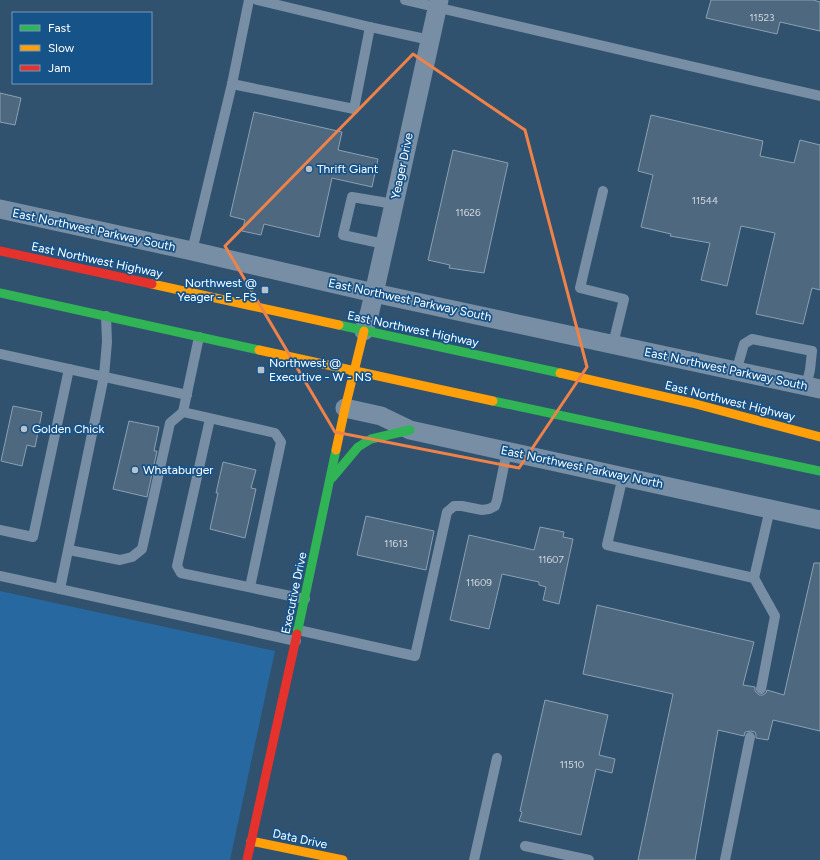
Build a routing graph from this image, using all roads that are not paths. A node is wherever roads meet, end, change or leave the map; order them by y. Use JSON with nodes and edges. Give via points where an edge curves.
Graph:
{"nodes":[{"id":1,"x":249,"y":0,"type":"edge"},
{"id":2,"x":257,"y":0,"type":"edge"},
{"id":3,"x":405,"y":0,"type":"edge"},
{"id":4,"x":438,"y":4,"type":"edge"},
{"id":5,"x":370,"y":27,"type":"junction"},
{"id":6,"x":430,"y":40,"type":"junction"},
{"id":7,"x":232,"y":84,"type":"junction"},
{"id":8,"x":820,"y":96,"type":"edge"},
{"id":9,"x":603,"y":191,"type":"dead end"},
{"id":10,"x":394,"y":204,"type":"junction"},
{"id":11,"x":0,"y":209,"type":"edge"},
{"id":12,"x":384,"y":244,"type":"junction"},
{"id":13,"x":0,"y":251,"type":"edge"},
{"id":14,"x":192,"y":251,"type":"junction"},
{"id":15,"x":0,"y":293,"type":"edge"},
{"id":16,"x":374,"y":293,"type":"junction"},
{"id":17,"x":106,"y":316,"type":"junction"},
{"id":18,"x":364,"y":331,"type":"junction"},
{"id":19,"x":199,"y":337,"type":"junction"},
{"id":20,"x":613,"y":344,"type":"junction"},
{"id":21,"x":816,"y":350,"type":"edge"},
{"id":22,"x":0,"y":354,"type":"edge"},
{"id":23,"x":69,"y":369,"type":"junction"},
{"id":24,"x":354,"y":371,"type":"junction"},
{"id":25,"x":736,"y":372,"type":"junction"},
{"id":26,"x":104,"y":376,"type":"junction"},
{"id":27,"x":813,"y":388,"type":"edge"},
{"id":28,"x":187,"y":395,"type":"junction"},
{"id":29,"x":345,"y":408,"type":"junction"},
{"id":30,"x":183,"y":412,"type":"junction"},
{"id":31,"x":210,"y":418,"type":"junction"},
{"id":32,"x":410,"y":430,"type":"junction"},
{"id":33,"x":820,"y":437,"type":"edge"},
{"id":34,"x":507,"y":451,"type":"junction"},
{"id":35,"x":820,"y":471,"type":"edge"},
{"id":36,"x":623,"y":476,"type":"junction"},
{"id":37,"x":330,"y":481,"type":"junction"},
{"id":38,"x":770,"y":509,"type":"junction"},
{"id":39,"x":820,"y":520,"type":"edge"},
{"id":40,"x":0,"y":530,"type":"edge"},
{"id":41,"x":69,"y":550,"type":"junction"},
{"id":42,"x":0,"y":576,"type":"edge"},
{"id":43,"x":754,"y":578,"type":"junction"},
{"id":44,"x":250,"y":587,"type":"junction"},
{"id":45,"x":60,"y":589,"type":"junction"},
{"id":46,"x":305,"y":599,"type":"junction"},
{"id":47,"x":298,"y":630,"type":"junction"},
{"id":48,"x":296,"y":641,"type":"junction"},
{"id":49,"x":761,"y":689,"type":"dead end"},
{"id":50,"x":750,"y":737,"type":"dead end"},
{"id":51,"x":497,"y":758,"type":"dead end"},
{"id":52,"x":251,"y":841,"type":"junction"},
{"id":53,"x":525,"y":846,"type":"dead end"},
{"id":54,"x":247,"y":860,"type":"edge"},
{"id":55,"x":343,"y":860,"type":"edge"},
{"id":56,"x":474,"y":860,"type":"edge"},
{"id":57,"x":589,"y":860,"type":"edge"},
{"id":58,"x":725,"y":860,"type":"edge"}],
"edges":[{"from":1,"to":7,"type":"lane"},
{"from":2,"to":5,"type":"lane"},
{"from":3,"to":4,"type":"lane"},
{"from":4,"to":6,"type":"street","name":"Yeager Drive"},
{"from":4,"to":8,"type":"lane"},
{"from":5,"to":6,"type":"lane"},
{"from":5,"to":7,"type":"lane","via":[[354,109]]},
{"from":6,"to":10,"type":"street","name":"Yeager Drive"},
{"from":7,"to":14,"type":"lane"},
{"from":9,"to":20,"type":"lane","via":[[580,288],[624,299]]},
{"from":10,"to":12,"type":"street","name":"Yeager Drive"},
{"from":10,"to":12,"type":"lane","via":[[352,197],[350,205],[343,235]]},
{"from":11,"to":14,"type":"street","name":"East Northwest Parkway South"},
{"from":12,"to":16,"type":"street","name":"Yeager Drive"},
{"from":13,"to":18,"type":"main road","name":"East Northwest Highway"},
{"from":14,"to":16,"type":"street","name":"East Northwest Parkway South"},
{"from":15,"to":17,"type":"main road"},
{"from":16,"to":18,"type":"street","name":"Yeager Drive"},
{"from":16,"to":20,"type":"street","name":"East Northwest Parkway South"},
{"from":17,"to":19,"type":"main road"},
{"from":17,"to":26,"type":"lane"},
{"from":18,"to":24,"type":"main road","name":"Executive Drive"},
{"from":18,"to":33,"type":"main road","name":"East Northwest Highway","via":[[692,403]]},
{"from":19,"to":24,"type":"main road"},
{"from":19,"to":28,"type":"lane"},
{"from":20,"to":25,"type":"street","name":"East Northwest Parkway South"},
{"from":21,"to":25,"type":"lane","via":[[752,339],[744,344]]},
{"from":21,"to":27,"type":"lane","via":[[810,370]]},
{"from":22,"to":23,"type":"lane"},
{"from":23,"to":26,"type":"lane"},
{"from":23,"to":40,"type":"lane","via":[[33,537]]},
{"from":24,"to":29,"type":"main road","name":"Executive Drive"},
{"from":24,"to":35,"type":"main road"},
{"from":25,"to":27,"type":"street","name":"East Northwest Parkway South"},
{"from":26,"to":28,"type":"lane"},
{"from":26,"to":41,"type":"lane"},
{"from":28,"to":30,"type":"lane"},
{"from":29,"to":32,"type":"street","name":"East Northwest Parkway North","via":[[381,416]]},
{"from":29,"to":37,"type":"main road","name":"Executive Drive"},
{"from":30,"to":31,"type":"lane"},
{"from":30,"to":41,"type":"lane","via":[[170,423],[142,549],[132,558],[120,560]]},
{"from":31,"to":44,"type":"lane","via":[[275,433],[281,442]]},
{"from":31,"to":44,"type":"lane","via":[[177,566],[181,573]]},
{"from":32,"to":34,"type":"street","name":"East Northwest Parkway North"},
{"from":32,"to":37,"type":"main road","via":[[371,439],[358,446]]},
{"from":34,"to":36,"type":"street","name":"East Northwest Parkway North"},
{"from":34,"to":47,"type":"lane","via":[[495,506],[482,510],[454,506],[447,512],[415,656]]},
{"from":36,"to":38,"type":"street","name":"East Northwest Parkway North"},
{"from":36,"to":43,"type":"lane","via":[[608,545]]},
{"from":37,"to":46,"type":"main road","name":"Executive Drive"},
{"from":38,"to":39,"type":"street","name":"East Northwest Parkway North"},
{"from":38,"to":43,"type":"lane"},
{"from":41,"to":45,"type":"lane"},
{"from":42,"to":45,"type":"lane"},
{"from":43,"to":49,"type":"lane","via":[[775,616]]},
{"from":44,"to":46,"type":"lane"},
{"from":45,"to":48,"type":"lane"},
{"from":46,"to":47,"type":"main road","name":"Executive Drive"},
{"from":47,"to":48,"type":"main road","name":"Executive Drive"},
{"from":48,"to":52,"type":"main road","name":"Executive Drive"},
{"from":50,"to":58,"type":"lane"},
{"from":51,"to":56,"type":"lane"},
{"from":52,"to":54,"type":"main road","name":"Executive Drive"},
{"from":52,"to":55,"type":"main road","name":"Data Drive"},
{"from":53,"to":57,"type":"lane"}]}
